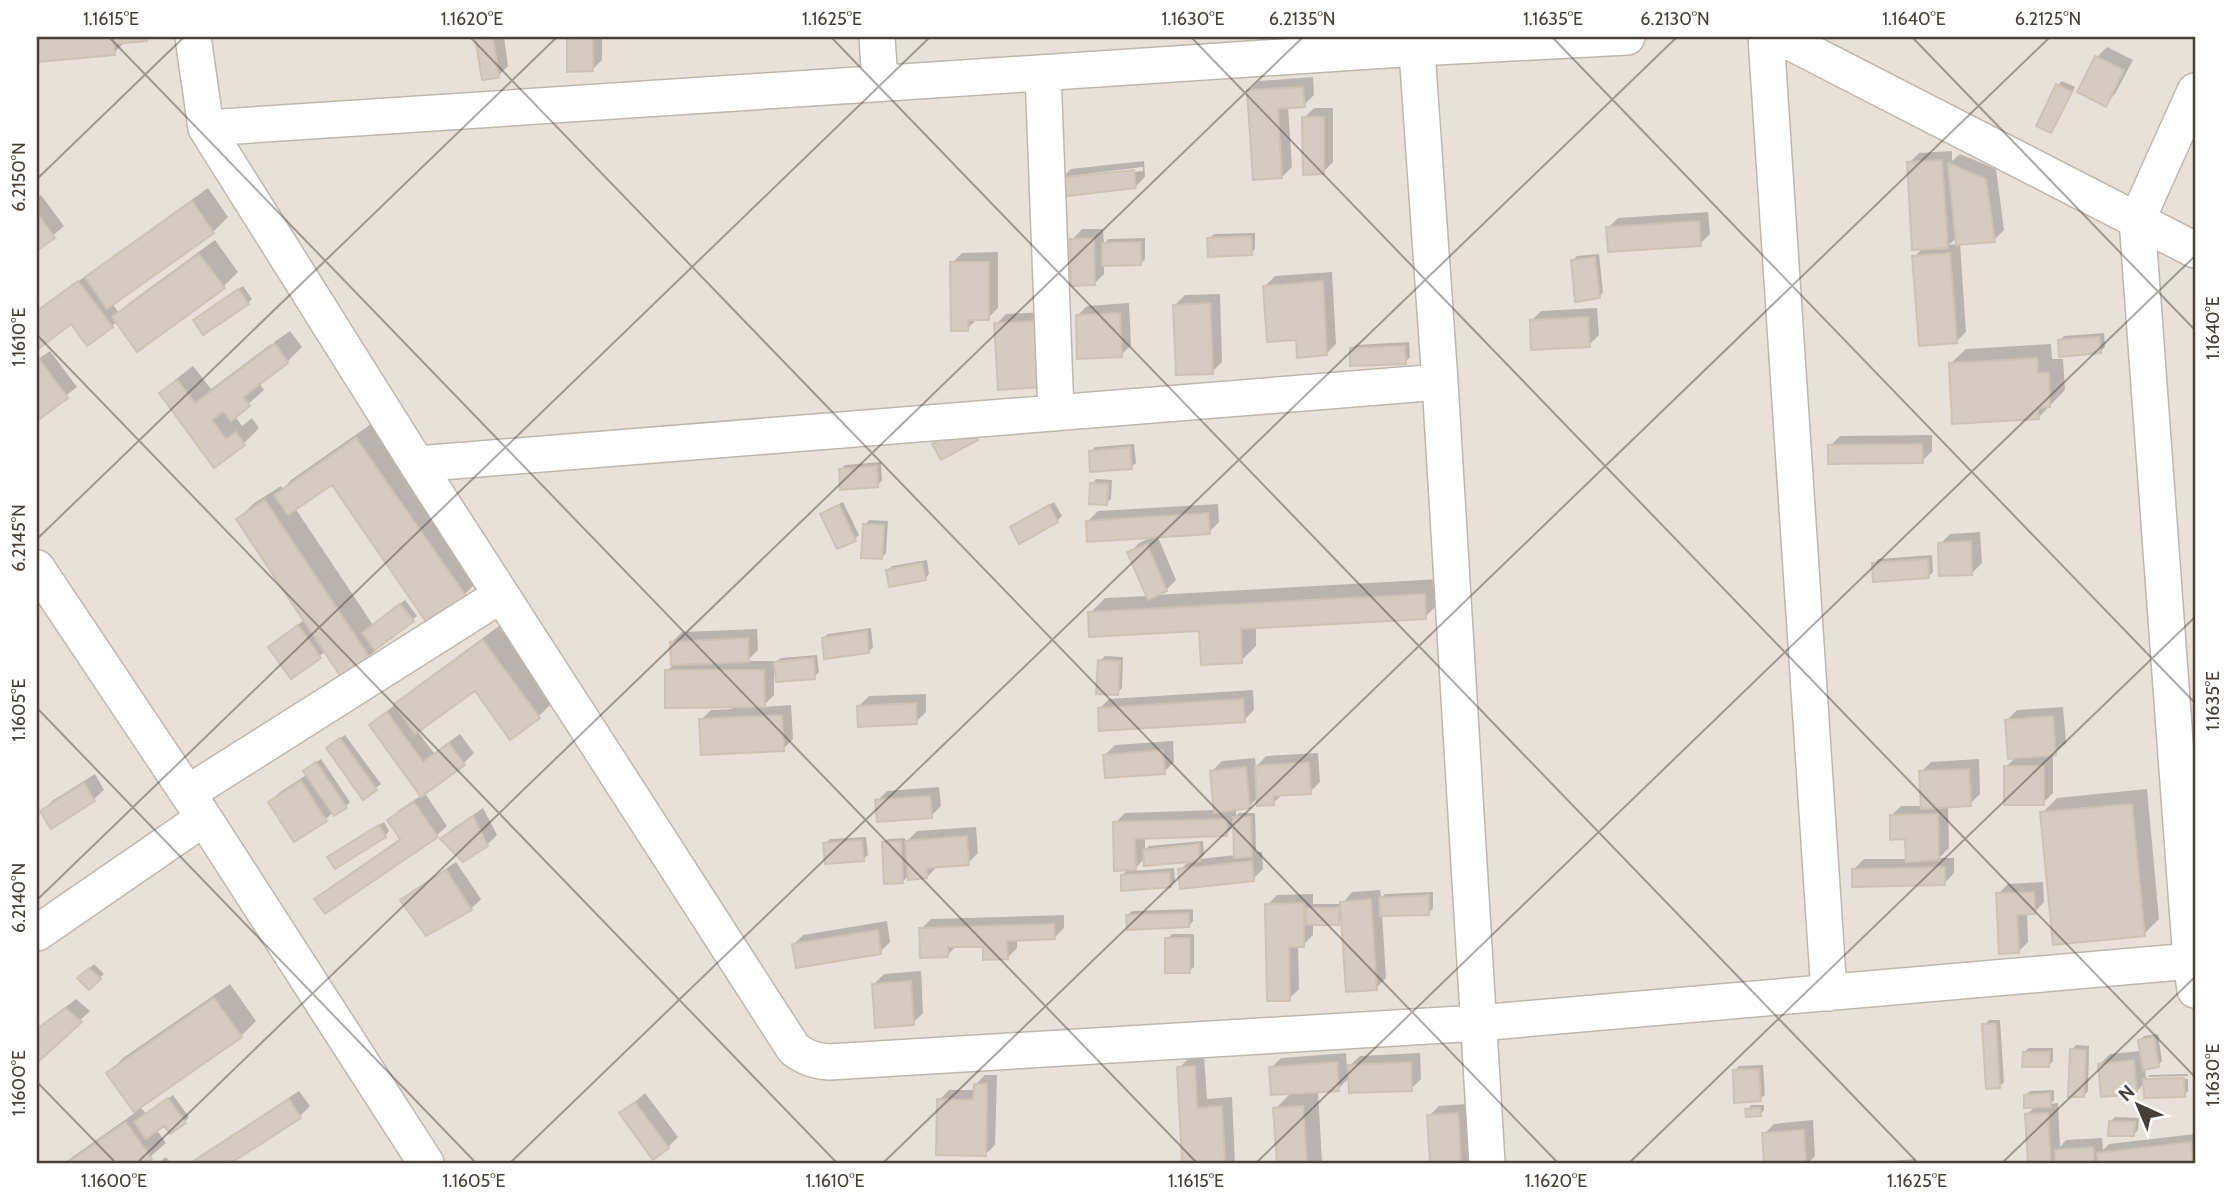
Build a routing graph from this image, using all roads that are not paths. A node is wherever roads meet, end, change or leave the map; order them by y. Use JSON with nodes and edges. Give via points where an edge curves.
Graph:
{"nodes":[{"id":1,"x":194,"y":37,"type":"edge"},
{"id":2,"x":877,"y":37,"type":"edge"},
{"id":3,"x":1627,"y":37,"type":"edge"},
{"id":4,"x":1766,"y":37,"type":"edge"},
{"id":5,"x":1780,"y":37,"type":"edge"},
{"id":6,"x":1417,"y":42,"type":"edge"},
{"id":7,"x":1042,"y":73,"type":"junction"},
{"id":8,"x":880,"y":83,"type":"junction"},
{"id":9,"x":2195,"y":92,"type":"edge"},
{"id":10,"x":206,"y":128,"type":"junction"},
{"id":11,"x":2137,"y":220,"type":"junction"},
{"id":12,"x":2195,"y":250,"type":"edge"},
{"id":13,"x":1440,"y":382,"type":"junction"},
{"id":14,"x":1056,"y":413,"type":"junction"},
{"id":15,"x":416,"y":464,"type":"junction"},
{"id":16,"x":37,"y":568,"type":"edge"},
{"id":17,"x":501,"y":595,"type":"junction"},
{"id":18,"x":196,"y":805,"type":"junction"},
{"id":19,"x":37,"y":933,"type":"edge"},
{"id":20,"x":2193,"y":975,"type":"edge"},
{"id":21,"x":1829,"y":993,"type":"junction"},
{"id":22,"x":1478,"y":1023,"type":"junction"},
{"id":23,"x":426,"y":1163,"type":"edge"},
{"id":24,"x":1487,"y":1163,"type":"edge"}],
"edges":[{"from":1,"to":10,"type":"street"},
{"from":2,"to":8,"type":"street"},
{"from":3,"to":6,"type":"street"},
{"from":4,"to":21,"type":"street"},
{"from":5,"to":11,"type":"street"},
{"from":6,"to":7,"type":"street"},
{"from":6,"to":13,"type":"street"},
{"from":7,"to":8,"type":"street"},
{"from":7,"to":14,"type":"street"},
{"from":8,"to":10,"type":"street"},
{"from":9,"to":11,"type":"street"},
{"from":10,"to":15,"type":"street"},
{"from":11,"to":12,"type":"street"},
{"from":11,"to":20,"type":"street"},
{"from":13,"to":14,"type":"street"},
{"from":13,"to":22,"type":"street"},
{"from":14,"to":15,"type":"street"},
{"from":15,"to":17,"type":"street"},
{"from":16,"to":18,"type":"street"},
{"from":17,"to":18,"type":"street"},
{"from":17,"to":22,"type":"street","via":[[794,1049],[804,1057],[830,1062]]},
{"from":18,"to":19,"type":"street"},
{"from":18,"to":23,"type":"street"},
{"from":20,"to":21,"type":"street"},
{"from":21,"to":22,"type":"street"},
{"from":22,"to":24,"type":"street"}]}
